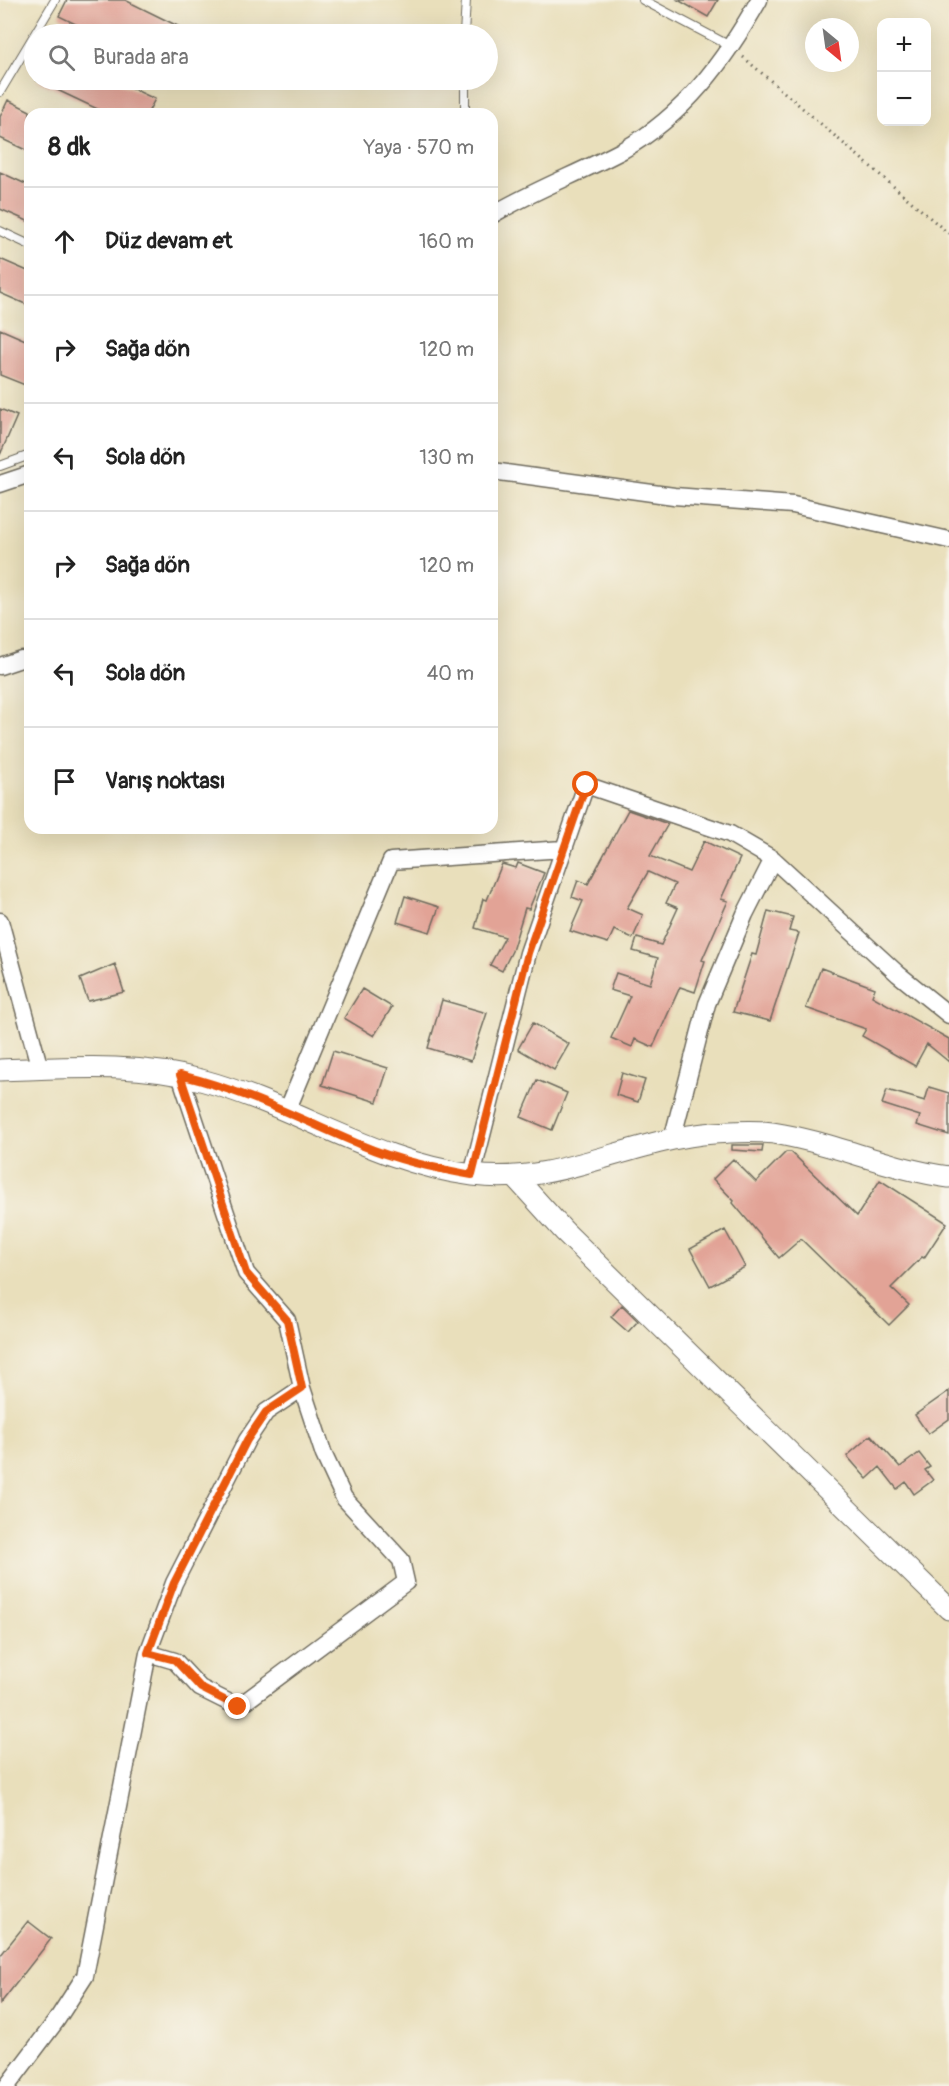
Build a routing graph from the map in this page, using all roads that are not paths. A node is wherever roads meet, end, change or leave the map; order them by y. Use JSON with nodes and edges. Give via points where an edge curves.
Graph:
{"nodes":[{"id":1,"x":54,"y":0,"type":"edge"},
{"id":2,"x":466,"y":0,"type":"edge"},
{"id":3,"x":643,"y":0,"type":"edge"},
{"id":4,"x":759,"y":0,"type":"edge"},
{"id":5,"x":40,"y":24,"type":"edge"},
{"id":6,"x":465,"y":24,"type":"edge"},
{"id":7,"x":732,"y":48,"type":"junction"},
{"id":8,"x":24,"y":51,"type":"edge"},
{"id":9,"x":465,"y":90,"type":"edge"},
{"id":10,"x":0,"y":92,"type":"edge"},
{"id":11,"x":465,"y":108,"type":"edge"},
{"id":12,"x":498,"y":211,"type":"edge"},
{"id":13,"x":0,"y":231,"type":"edge"},
{"id":14,"x":24,"y":242,"type":"edge"},
{"id":15,"x":24,"y":457,"type":"edge"},
{"id":16,"x":0,"y":466,"type":"edge"},
{"id":17,"x":498,"y":472,"type":"edge"},
{"id":18,"x":24,"y":476,"type":"edge"},
{"id":19,"x":0,"y":484,"type":"edge"},
{"id":20,"x":949,"y":540,"type":"edge"},
{"id":21,"x":21,"y":659,"type":"dead end"},
{"id":22,"x":0,"y":666,"type":"edge"},
{"id":23,"x":563,"y":849,"type":"junction"},
{"id":24,"x":773,"y":859,"type":"junction"},
{"id":25,"x":0,"y":921,"type":"edge"},
{"id":26,"x":949,"y":1015,"type":"edge"},
{"id":27,"x":40,"y":1068,"type":"junction"},
{"id":28,"x":0,"y":1070,"type":"edge"},
{"id":29,"x":180,"y":1075,"type":"junction"},
{"id":30,"x":287,"y":1111,"type":"junction"},
{"id":31,"x":672,"y":1140,"type":"junction"},
{"id":32,"x":472,"y":1175,"type":"junction"},
{"id":33,"x":515,"y":1177,"type":"junction"},
{"id":34,"x":949,"y":1178,"type":"edge"},
{"id":35,"x":302,"y":1388,"type":"junction"},
{"id":36,"x":949,"y":1609,"type":"edge"},
{"id":37,"x":148,"y":1653,"type":"junction"},
{"id":38,"x":7,"y":2086,"type":"edge"}],
"edges":[{"from":1,"to":5,"type":"lane"},
{"from":2,"to":6,"type":"lane"},
{"from":3,"to":7,"type":"lane"},
{"from":4,"to":7,"type":"street"},
{"from":7,"to":12,"type":"street","via":[[696,92],[649,133]]},
{"from":8,"to":10,"type":"lane"},
{"from":9,"to":11,"type":"lane"},
{"from":13,"to":14,"type":"lane"},
{"from":15,"to":16,"type":"lane"},
{"from":17,"to":20,"type":"street","via":[[674,496],[793,505]]},
{"from":18,"to":19,"type":"street"},
{"from":21,"to":22,"type":"street"},
{"from":23,"to":24,"type":"street","via":[[586,785],[730,834]]},
{"from":23,"to":30,"type":"street","via":[[391,861]]},
{"from":23,"to":32,"type":"street","via":[[528,953]]},
{"from":24,"to":26,"type":"street","via":[[898,974]]},
{"from":24,"to":31,"type":"street","via":[[707,1004]]},
{"from":25,"to":27,"type":"street"},
{"from":27,"to":28,"type":"street"},
{"from":27,"to":29,"type":"street","via":[[110,1067]]},
{"from":29,"to":30,"type":"street"},
{"from":29,"to":35,"type":"street","via":[[246,1273],[287,1320]]},
{"from":30,"to":32,"type":"street","via":[[362,1145]]},
{"from":31,"to":33,"type":"street","via":[[553,1173]]},
{"from":31,"to":34,"type":"street","via":[[772,1132]]},
{"from":32,"to":33,"type":"street"},
{"from":33,"to":36,"type":"street","via":[[564,1231]]},
{"from":35,"to":37,"type":"street","via":[[266,1412],[247,1440],[174,1583]]},
{"from":35,"to":37,"type":"street","via":[[324,1455],[344,1498],[401,1560],[406,1582],[238,1707],[201,1688],[175,1660]]},
{"from":37,"to":38,"type":"street","via":[[84,1976]]}]}
